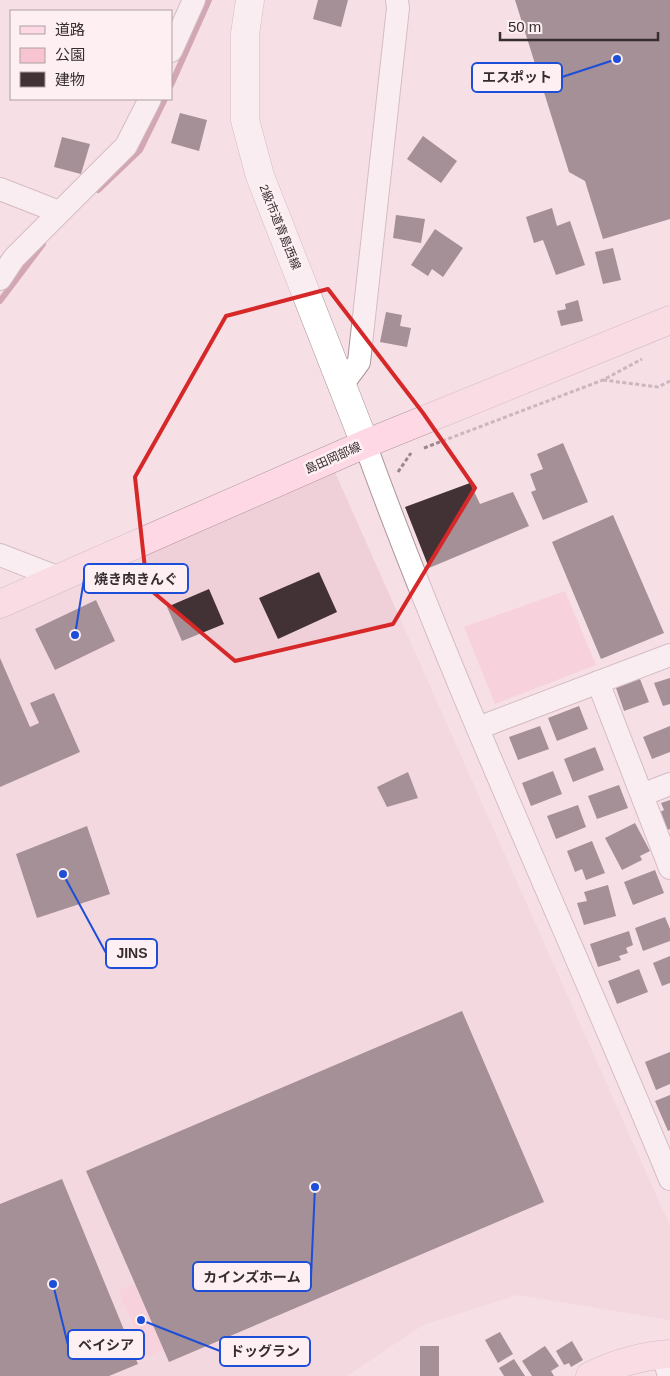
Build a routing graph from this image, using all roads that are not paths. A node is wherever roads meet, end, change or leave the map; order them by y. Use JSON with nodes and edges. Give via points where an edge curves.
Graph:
{"nodes":[{"id":1,"x":194,"y":0,"type":"edge"},
{"id":2,"x":250,"y":0,"type":"edge"},
{"id":3,"x":397,"y":0,"type":"edge"},
{"id":4,"x":172,"y":49,"type":"edge"},
{"id":5,"x":149,"y":100,"type":"edge"},
{"id":6,"x":0,"y":189,"type":"edge"},
{"id":7,"x":59,"y":212,"type":"junction"},
{"id":8,"x":0,"y":279,"type":"edge"},
{"id":9,"x":670,"y":320,"type":"edge"},
{"id":10,"x":342,"y":385,"type":"junction"},
{"id":11,"x":365,"y":444,"type":"junction"},
{"id":12,"x":0,"y":555,"type":"edge"},
{"id":13,"x":62,"y":578,"type":"junction"},
{"id":14,"x":0,"y":604,"type":"edge"},
{"id":15,"x":670,"y":655,"type":"edge"},
{"id":16,"x":598,"y":682,"type":"junction"},
{"id":17,"x":478,"y":728,"type":"junction"},
{"id":18,"x":670,"y":784,"type":"edge"},
{"id":19,"x":642,"y":795,"type":"junction"},
{"id":20,"x":670,"y":868,"type":"edge"},
{"id":21,"x":665,"y":1152,"type":"edge"},
{"id":22,"x":670,"y":1180,"type":"edge"},
{"id":23,"x":668,"y":1362,"type":"edge"},
{"id":24,"x":590,"y":1376,"type":"edge"}],
"edges":[{"from":1,"to":4,"type":"street"},
{"from":2,"to":10,"type":"street","name":"2級市道青島西線","via":[[245,34],[244,120],[260,176]]},
{"from":3,"to":10,"type":"street","via":[[359,362]]},
{"from":5,"to":7,"type":"street","via":[[126,146]]},
{"from":6,"to":7,"type":"street"},
{"from":7,"to":8,"type":"street","via":[[14,258]]},
{"from":9,"to":11,"type":"main road","name":"島田岡部線"},
{"from":10,"to":11,"type":"street","name":"2級市道青島西線"},
{"from":11,"to":13,"type":"main road","name":"島田岡部線"},
{"from":11,"to":17,"type":"street","via":[[396,531]]},
{"from":12,"to":13,"type":"street"},
{"from":13,"to":14,"type":"main road","name":"島田岡部線"},
{"from":15,"to":16,"type":"street"},
{"from":16,"to":17,"type":"street"},
{"from":16,"to":19,"type":"street"},
{"from":17,"to":21,"type":"street"},
{"from":18,"to":19,"type":"street"},
{"from":19,"to":20,"type":"street"},
{"from":21,"to":22,"type":"street"},
{"from":23,"to":24,"type":"main road","via":[[648,1356],[616,1364]]}]}
